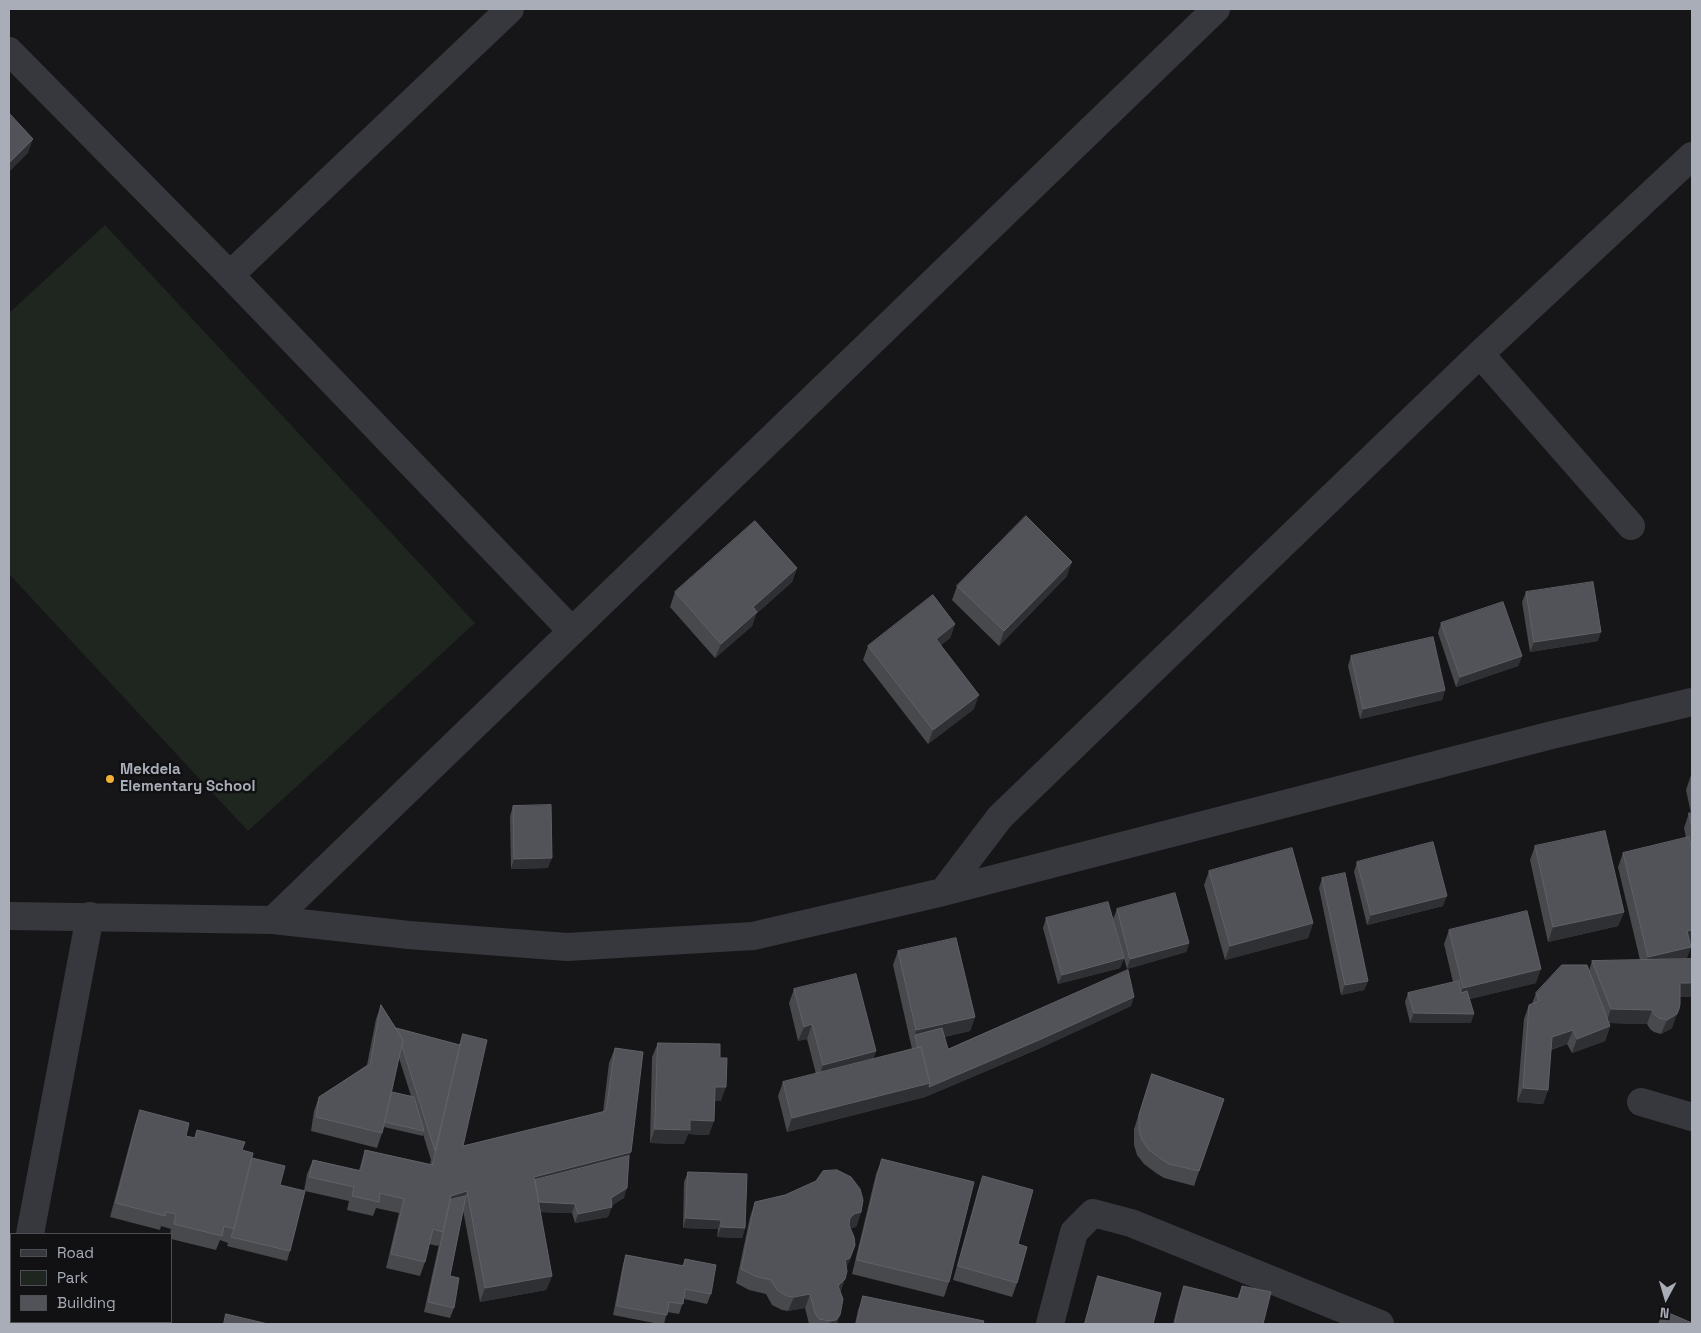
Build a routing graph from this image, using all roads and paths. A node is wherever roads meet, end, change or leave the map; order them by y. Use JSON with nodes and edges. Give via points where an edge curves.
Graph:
{"nodes":[{"id":1,"x":510,"y":9,"type":"edge"},
{"id":2,"x":1216,"y":9,"type":"edge"},
{"id":3,"x":9,"y":51,"type":"edge"},
{"id":4,"x":1692,"y":156,"type":"edge"},
{"id":5,"x":230,"y":275,"type":"junction"},
{"id":6,"x":1480,"y":354,"type":"junction"},
{"id":7,"x":1631,"y":526,"type":"dead end"},
{"id":8,"x":572,"y":632,"type":"junction"},
{"id":9,"x":1692,"y":702,"type":"edge"},
{"id":10,"x":943,"y":892,"type":"junction"},
{"id":11,"x":9,"y":916,"type":"edge"},
{"id":12,"x":90,"y":916,"type":"junction"},
{"id":13,"x":273,"y":920,"type":"junction"},
{"id":14,"x":1641,"y":1102,"type":"dead end"},
{"id":15,"x":1692,"y":1117,"type":"edge"},
{"id":16,"x":30,"y":1233,"type":"edge"},
{"id":17,"x":1050,"y":1324,"type":"edge"},
{"id":18,"x":1380,"y":1324,"type":"edge"}],
"edges":[{"from":1,"to":5,"type":"street"},
{"from":2,"to":8,"type":"street"},
{"from":3,"to":5,"type":"street"},
{"from":4,"to":6,"type":"street"},
{"from":5,"to":8,"type":"street"},
{"from":6,"to":7,"type":"street"},
{"from":6,"to":10,"type":"street","via":[[1000,817]]},
{"from":8,"to":13,"type":"street"},
{"from":9,"to":10,"type":"street"},
{"from":10,"to":13,"type":"street","via":[[753,936],[567,947]]},
{"from":11,"to":12,"type":"street"},
{"from":12,"to":13,"type":"street"},
{"from":12,"to":16,"type":"street"},
{"from":14,"to":15,"type":"street"},
{"from":17,"to":18,"type":"street","via":[[1074,1232],[1093,1213],[1131,1223]]}]}
